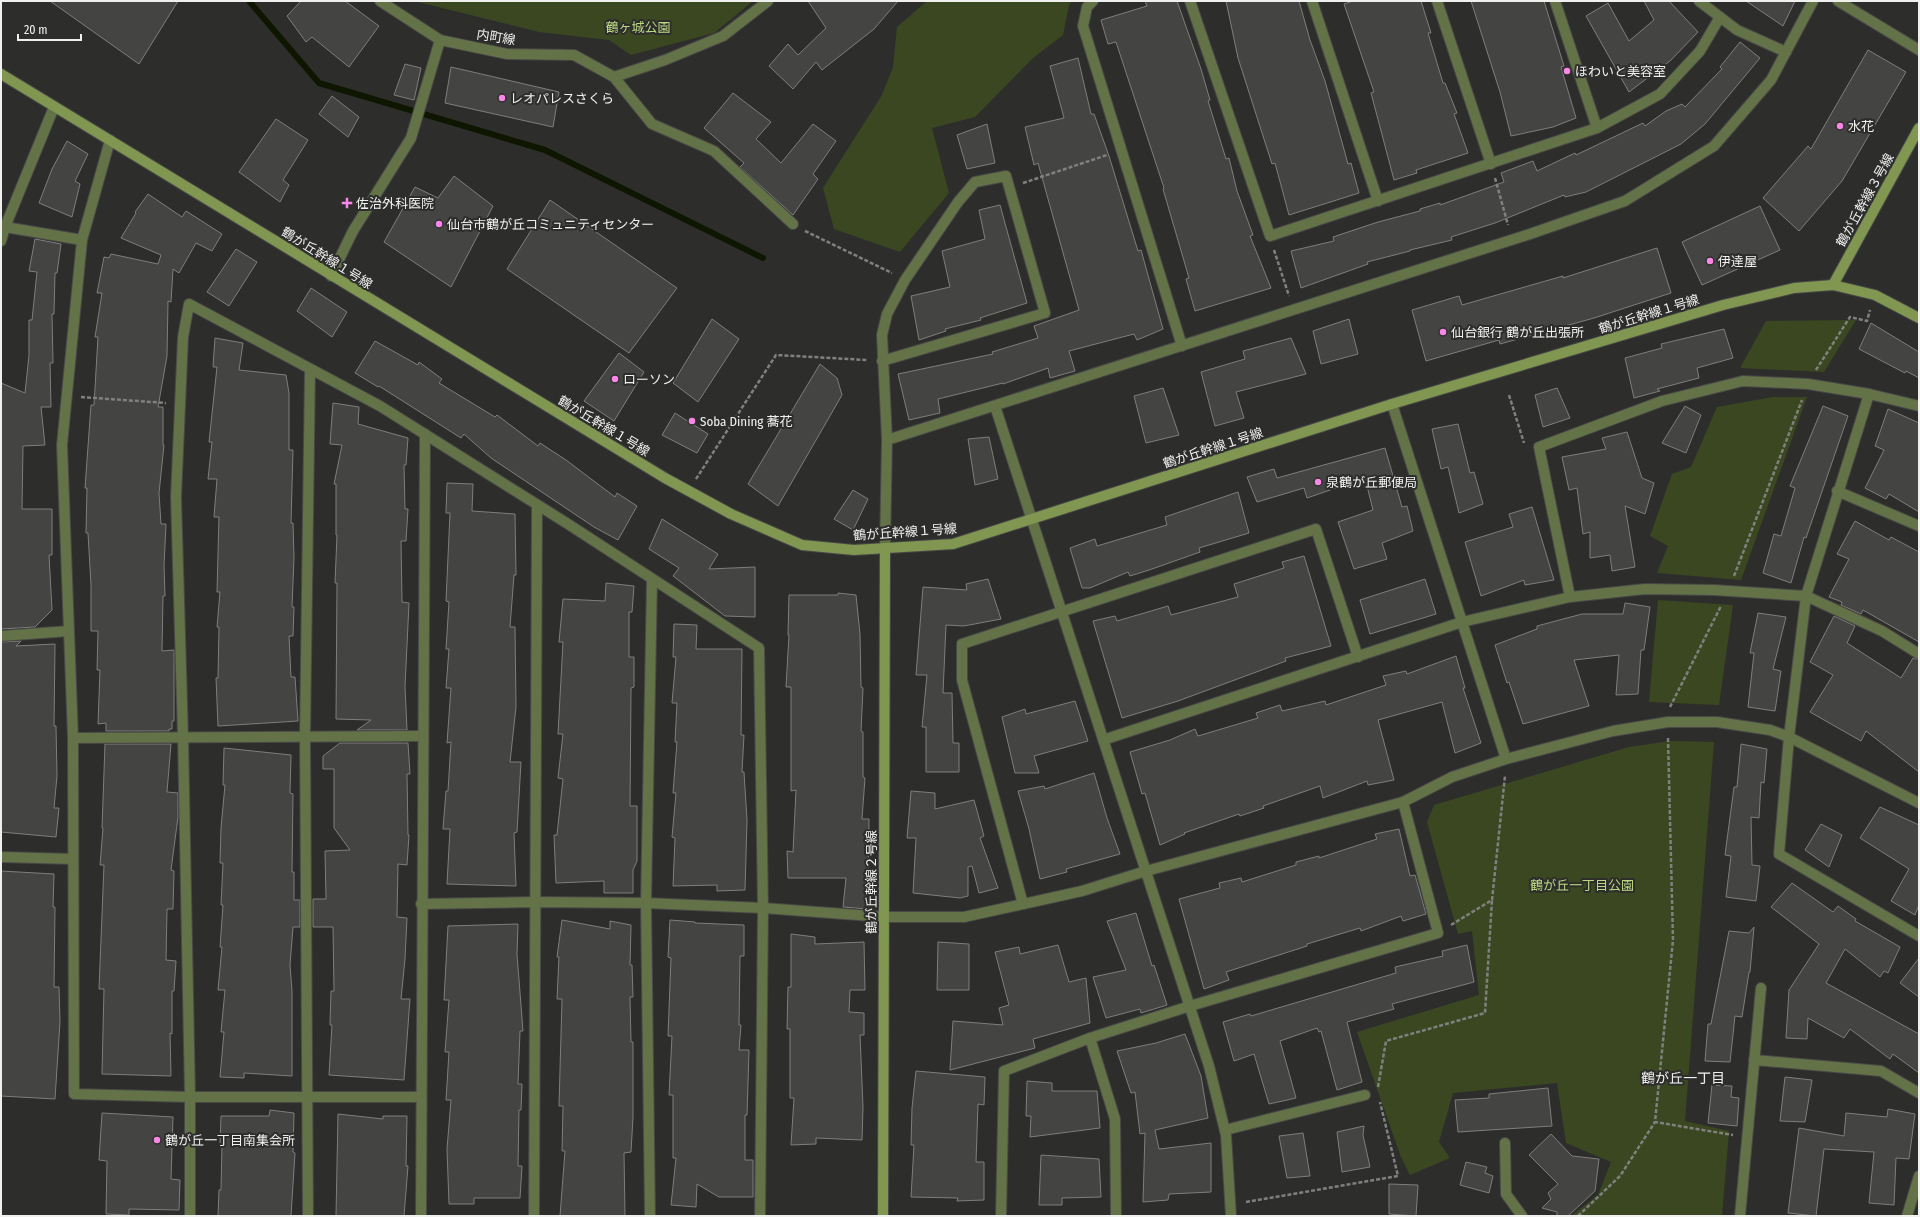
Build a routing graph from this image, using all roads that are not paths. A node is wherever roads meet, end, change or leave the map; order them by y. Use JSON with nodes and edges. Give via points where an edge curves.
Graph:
{"nodes":[{"id":1,"x":380,"y":1,"type":"edge"},
{"id":2,"x":768,"y":1,"type":"edge"},
{"id":3,"x":1093,"y":1,"type":"edge"},
{"id":4,"x":1190,"y":1,"type":"edge"},
{"id":5,"x":1312,"y":1,"type":"edge"},
{"id":6,"x":1437,"y":1,"type":"edge"},
{"id":7,"x":1555,"y":1,"type":"edge"},
{"id":8,"x":1699,"y":1,"type":"edge"},
{"id":9,"x":1813,"y":1,"type":"edge"},
{"id":10,"x":1838,"y":1,"type":"edge"},
{"id":11,"x":1720,"y":17,"type":"junction"},
{"id":12,"x":440,"y":40,"type":"junction"},
{"id":13,"x":1919,"y":50,"type":"edge"},
{"id":14,"x":1786,"y":52,"type":"junction"},
{"id":15,"x":1,"y":74,"type":"edge"},
{"id":16,"x":614,"y":77,"type":"junction"},
{"id":17,"x":54,"y":107,"type":"junction"},
{"id":18,"x":1597,"y":128,"type":"junction"},
{"id":19,"x":1919,"y":128,"type":"edge"},
{"id":20,"x":110,"y":140,"type":"junction"},
{"id":21,"x":1491,"y":164,"type":"junction"},
{"id":22,"x":1378,"y":201,"type":"junction"},
{"id":23,"x":792,"y":224,"type":"road end"},
{"id":24,"x":3,"y":227,"type":"edge"},
{"id":25,"x":82,"y":240,"type":"junction"},
{"id":26,"x":1,"y":241,"type":"edge"},
{"id":27,"x":331,"y":276,"type":"junction"},
{"id":28,"x":1833,"y":285,"type":"junction"},
{"id":29,"x":1919,"y":318,"type":"edge"},
{"id":30,"x":1182,"y":346,"type":"junction"},
{"id":31,"x":882,"y":361,"type":"junction"},
{"id":32,"x":310,"y":369,"type":"junction"},
{"id":33,"x":1869,"y":394,"type":"junction"},
{"id":34,"x":1392,"y":404,"type":"junction"},
{"id":35,"x":995,"y":406,"type":"junction"},
{"id":36,"x":1919,"y":406,"type":"edge"},
{"id":37,"x":425,"y":434,"type":"junction"},
{"id":38,"x":887,"y":440,"type":"junction"},
{"id":39,"x":1837,"y":491,"type":"junction"},
{"id":40,"x":537,"y":505,"type":"junction"},
{"id":41,"x":1031,"y":519,"type":"junction"},
{"id":42,"x":1919,"y":526,"type":"edge"},
{"id":43,"x":884,"y":548,"type":"junction"},
{"id":44,"x":652,"y":579,"type":"junction"},
{"id":45,"x":1806,"y":596,"type":"junction"},
{"id":46,"x":1570,"y":597,"type":"junction"},
{"id":47,"x":1061,"y":612,"type":"junction"},
{"id":48,"x":1462,"y":622,"type":"junction"},
{"id":49,"x":69,"y":631,"type":"junction"},
{"id":50,"x":1,"y":636,"type":"edge"},
{"id":51,"x":1919,"y":654,"type":"edge"},
{"id":52,"x":1358,"y":657,"type":"junction"},
{"id":53,"x":305,"y":736,"type":"junction"},
{"id":54,"x":422,"y":736,"type":"junction"},
{"id":55,"x":1789,"y":736,"type":"junction"},
{"id":56,"x":183,"y":737,"type":"junction"},
{"id":57,"x":73,"y":738,"type":"junction"},
{"id":58,"x":1103,"y":740,"type":"junction"},
{"id":59,"x":1506,"y":759,"type":"junction"},
{"id":60,"x":1403,"y":802,"type":"junction"},
{"id":61,"x":1919,"y":803,"type":"edge"},
{"id":62,"x":1,"y":857,"type":"edge"},
{"id":63,"x":73,"y":859,"type":"junction"},
{"id":64,"x":1146,"y":871,"type":"junction"},
{"id":65,"x":536,"y":902,"type":"junction"},
{"id":66,"x":646,"y":903,"type":"junction"},
{"id":67,"x":421,"y":904,"type":"junction"},
{"id":68,"x":1023,"y":904,"type":"junction"},
{"id":69,"x":763,"y":908,"type":"junction"},
{"id":70,"x":885,"y":917,"type":"junction"},
{"id":71,"x":1919,"y":936,"type":"edge"},
{"id":72,"x":1761,"y":988,"type":"dead end"},
{"id":73,"x":1190,"y":1006,"type":"junction"},
{"id":74,"x":1090,"y":1038,"type":"junction"},
{"id":75,"x":1754,"y":1060,"type":"junction"},
{"id":76,"x":1919,"y":1093,"type":"edge"},
{"id":77,"x":1365,"y":1095,"type":"dead end"},
{"id":78,"x":308,"y":1096,"type":"junction"},
{"id":79,"x":190,"y":1097,"type":"junction"},
{"id":80,"x":421,"y":1097,"type":"junction"},
{"id":81,"x":1225,"y":1130,"type":"junction"},
{"id":82,"x":1505,"y":1143,"type":"dead end"},
{"id":83,"x":1919,"y":1176,"type":"edge"},
{"id":84,"x":190,"y":1216,"type":"edge"},
{"id":85,"x":308,"y":1216,"type":"edge"},
{"id":86,"x":421,"y":1216,"type":"edge"},
{"id":87,"x":534,"y":1216,"type":"edge"},
{"id":88,"x":650,"y":1216,"type":"edge"},
{"id":89,"x":760,"y":1216,"type":"edge"},
{"id":90,"x":883,"y":1216,"type":"edge"},
{"id":91,"x":1001,"y":1216,"type":"edge"},
{"id":92,"x":1116,"y":1216,"type":"edge"},
{"id":93,"x":1231,"y":1216,"type":"edge"},
{"id":94,"x":1522,"y":1216,"type":"edge"},
{"id":95,"x":1740,"y":1216,"type":"edge"},
{"id":96,"x":1907,"y":1216,"type":"edge"}],
"edges":[{"from":1,"to":12,"type":"street","name":"内町線"},
{"from":2,"to":16,"type":"street","via":[[723,36],[665,60]]},
{"from":3,"to":30,"type":"street","via":[[1087,7],[1083,26]]},
{"from":4,"to":22,"type":"street","via":[[1270,236]]},
{"from":5,"to":22,"type":"street"},
{"from":6,"to":21,"type":"street"},
{"from":7,"to":18,"type":"street"},
{"from":8,"to":11,"type":"street"},
{"from":9,"to":14,"type":"street"},
{"from":10,"to":13,"type":"street"},
{"from":11,"to":14,"type":"street","via":[[1737,30]]},
{"from":11,"to":18,"type":"street","via":[[1700,52],[1660,94]]},
{"from":12,"to":16,"type":"street","name":"内町線","via":[[507,54],[574,55]]},
{"from":12,"to":27,"type":"street","via":[[411,138],[354,231]]},
{"from":14,"to":30,"type":"street","via":[[1771,80],[1714,146],[1625,201]]},
{"from":15,"to":17,"type":"street","name":"鶴が丘幹線１号線"},
{"from":16,"to":23,"type":"street","via":[[652,124],[714,151]]},
{"from":17,"to":20,"type":"street","name":"鶴が丘幹線１号線"},
{"from":17,"to":24,"type":"street"},
{"from":18,"to":21,"type":"street"},
{"from":19,"to":28,"type":"street","name":"鶴が丘幹線３号線"},
{"from":20,"to":25,"type":"street"},
{"from":20,"to":27,"type":"street","name":"鶴が丘幹線１号線"},
{"from":21,"to":22,"type":"street"},
{"from":24,"to":25,"type":"street"},
{"from":24,"to":26,"type":"street"},
{"from":25,"to":49,"type":"street","via":[[62,445]]},
{"from":27,"to":43,"type":"street","name":"鶴が丘幹線１号線","via":[[665,478],[731,514],[802,545],[854,550]]},
{"from":28,"to":29,"type":"street","name":"鶴が丘幹線１号線","via":[[1875,295]]},
{"from":28,"to":34,"type":"street","name":"鶴が丘幹線１号線","via":[[1794,288],[1723,305]]},
{"from":30,"to":35,"type":"street"},
{"from":31,"to":31,"type":"street","via":[[882,335],[887,314],[905,280],[958,202],[975,182],[1006,176],[1045,313]]},
{"from":31,"to":38,"type":"street"},
{"from":32,"to":37,"type":"street","via":[[380,406]]},
{"from":32,"to":53,"type":"street"},
{"from":32,"to":56,"type":"street","via":[[189,304],[183,337],[176,497]]},
{"from":33,"to":36,"type":"street"},
{"from":33,"to":39,"type":"street"},
{"from":33,"to":46,"type":"street","via":[[1808,384],[1743,381],[1662,401],[1539,447]]},
{"from":34,"to":41,"type":"street","name":"鶴が丘幹線１号線"},
{"from":34,"to":48,"type":"street"},
{"from":35,"to":38,"type":"street"},
{"from":35,"to":41,"type":"street"},
{"from":37,"to":40,"type":"street"},
{"from":37,"to":54,"type":"street"},
{"from":38,"to":43,"type":"street"},
{"from":39,"to":42,"type":"street"},
{"from":39,"to":45,"type":"street"},
{"from":40,"to":44,"type":"street"},
{"from":40,"to":65,"type":"street"},
{"from":41,"to":43,"type":"street","name":"鶴が丘幹線１号線","via":[[953,544]]},
{"from":41,"to":47,"type":"street"},
{"from":43,"to":70,"type":"street","name":"鶴が丘幹線２号線"},
{"from":44,"to":66,"type":"street"},
{"from":44,"to":69,"type":"street","via":[[759,648]]},
{"from":45,"to":46,"type":"street","via":[[1645,589]]},
{"from":45,"to":51,"type":"street","via":[[1882,631]]},
{"from":45,"to":55,"type":"street"},
{"from":46,"to":48,"type":"street"},
{"from":47,"to":52,"type":"street","via":[[1316,529]]},
{"from":47,"to":58,"type":"street"},
{"from":47,"to":68,"type":"street","via":[[962,644],[962,680]]},
{"from":48,"to":52,"type":"street"},
{"from":48,"to":59,"type":"street"},
{"from":49,"to":50,"type":"street"},
{"from":49,"to":57,"type":"street"},
{"from":52,"to":58,"type":"street"},
{"from":53,"to":54,"type":"street"},
{"from":53,"to":56,"type":"street"},
{"from":53,"to":78,"type":"street"},
{"from":54,"to":67,"type":"street"},
{"from":55,"to":59,"type":"street","via":[[1770,730],[1717,722],[1668,722],[1613,731]]},
{"from":55,"to":61,"type":"street"},
{"from":55,"to":71,"type":"street","via":[[1779,854]]},
{"from":56,"to":57,"type":"street"},
{"from":56,"to":79,"type":"street"},
{"from":57,"to":63,"type":"street"},
{"from":58,"to":64,"type":"street"},
{"from":59,"to":60,"type":"street","via":[[1452,777]]},
{"from":60,"to":64,"type":"street"},
{"from":60,"to":73,"type":"street","via":[[1438,933]]},
{"from":62,"to":63,"type":"street"},
{"from":63,"to":79,"type":"street","via":[[74,1094]]},
{"from":64,"to":68,"type":"street","via":[[1082,891]]},
{"from":64,"to":73,"type":"street"},
{"from":65,"to":66,"type":"street"},
{"from":65,"to":67,"type":"street"},
{"from":65,"to":87,"type":"street"},
{"from":66,"to":69,"type":"street"},
{"from":66,"to":88,"type":"street"},
{"from":67,"to":80,"type":"street"},
{"from":68,"to":70,"type":"street","via":[[964,917]]},
{"from":69,"to":70,"type":"street"},
{"from":69,"to":89,"type":"street"},
{"from":70,"to":90,"type":"street","name":"鶴が丘幹線２号線"},
{"from":72,"to":75,"type":"street"},
{"from":73,"to":74,"type":"street"},
{"from":73,"to":81,"type":"street"},
{"from":74,"to":91,"type":"street","via":[[1004,1071]]},
{"from":74,"to":92,"type":"street","via":[[1115,1119]]},
{"from":75,"to":76,"type":"street","via":[[1881,1071]]},
{"from":75,"to":95,"type":"street"},
{"from":77,"to":81,"type":"street"},
{"from":78,"to":79,"type":"street"},
{"from":78,"to":80,"type":"street"},
{"from":78,"to":85,"type":"street"},
{"from":79,"to":84,"type":"street"},
{"from":80,"to":86,"type":"street"},
{"from":81,"to":93,"type":"street"},
{"from":82,"to":94,"type":"street","via":[[1506,1194]]},
{"from":83,"to":96,"type":"street"}]}
